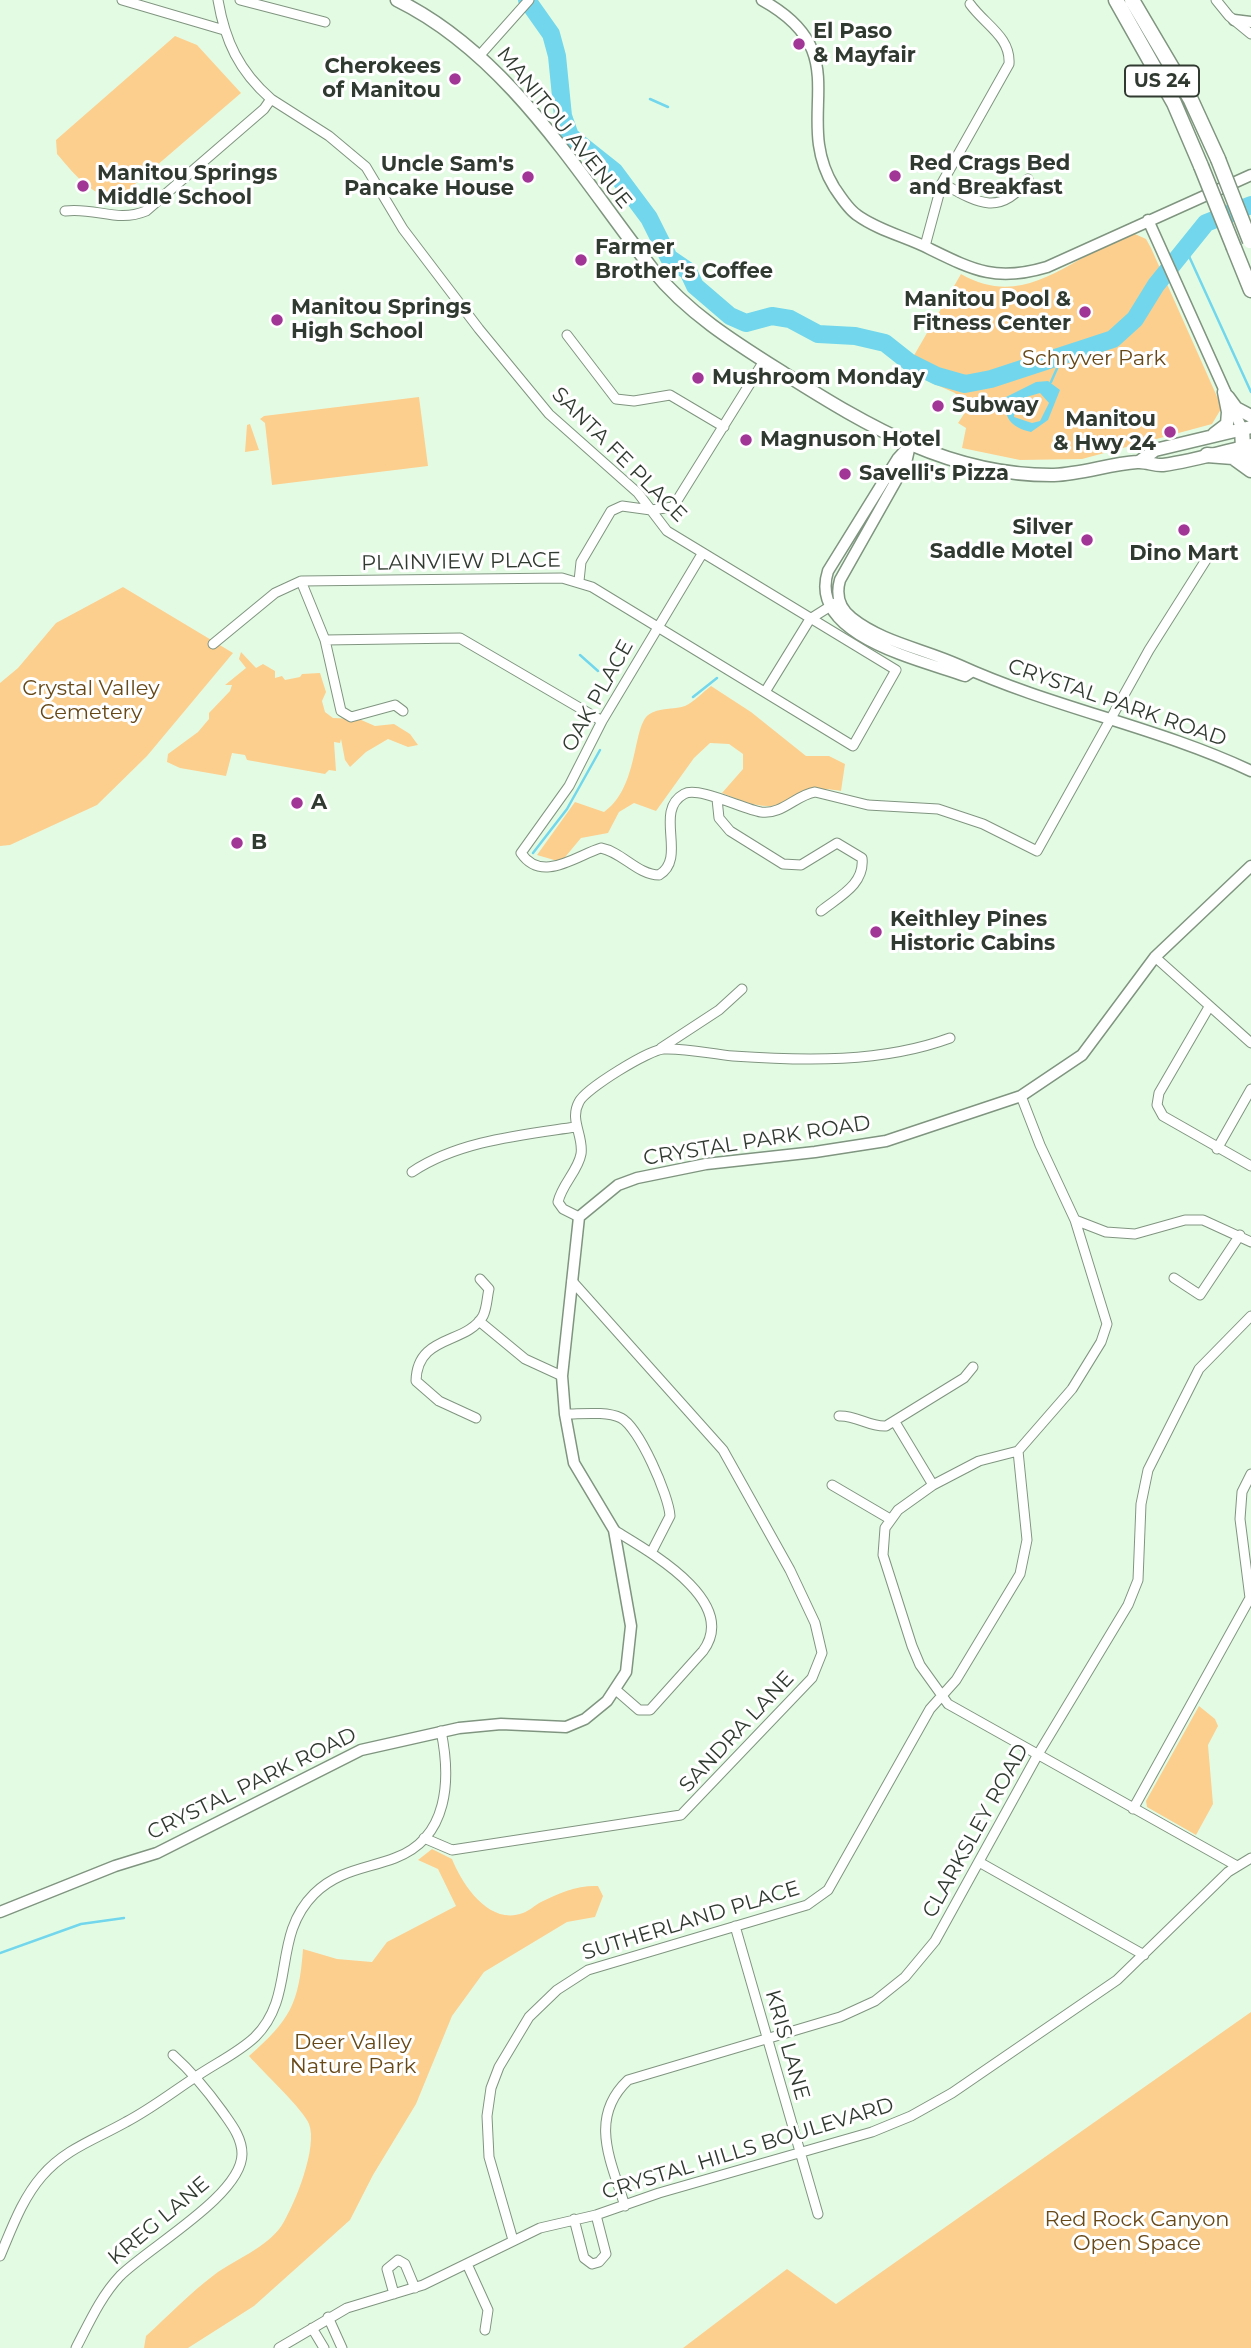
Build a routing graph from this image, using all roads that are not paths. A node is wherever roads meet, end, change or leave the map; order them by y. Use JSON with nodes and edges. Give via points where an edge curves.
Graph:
{"nodes":[{"id":1,"x":122,"y":0,"type":"edge"},
{"id":2,"x":218,"y":0,"type":"edge"},
{"id":3,"x":240,"y":0,"type":"edge"},
{"id":4,"x":397,"y":0,"type":"edge"},
{"id":5,"x":529,"y":0,"type":"edge"},
{"id":6,"x":762,"y":0,"type":"edge"},
{"id":7,"x":1116,"y":0,"type":"edge"},
{"id":8,"x":1132,"y":0,"type":"edge"},
{"id":9,"x":1216,"y":0,"type":"edge"},
{"id":10,"x":970,"y":4,"type":"dead end"},
{"id":11,"x":1234,"y":20,"type":"junction"},
{"id":12,"x":324,"y":22,"type":"dead end"},
{"id":13,"x":1251,"y":22,"type":"edge"},
{"id":14,"x":224,"y":30,"type":"junction"},
{"id":15,"x":1251,"y":34,"type":"edge"},
{"id":16,"x":481,"y":55,"type":"junction"},
{"id":17,"x":271,"y":99,"type":"junction"},
{"id":18,"x":1251,"y":175,"type":"edge"},
{"id":19,"x":1028,"y":178,"type":"dead end"},
{"id":20,"x":942,"y":183,"type":"junction"},
{"id":21,"x":65,"y":211,"type":"dead end"},
{"id":22,"x":1148,"y":220,"type":"junction"},
{"id":23,"x":1251,"y":241,"type":"edge"},
{"id":24,"x":925,"y":246,"type":"junction"},
{"id":25,"x":1251,"y":290,"type":"edge"},
{"id":26,"x":567,"y":335,"type":"dead end"},
{"id":27,"x":764,"y":361,"type":"junction"},
{"id":28,"x":1224,"y":392,"type":"junction"},
{"id":29,"x":1251,"y":416,"type":"edge"},
{"id":30,"x":724,"y":427,"type":"junction"},
{"id":31,"x":1246,"y":428,"type":"edge"},
{"id":32,"x":1205,"y":438,"type":"junction"},
{"id":33,"x":1248,"y":444,"type":"edge"},
{"id":34,"x":910,"y":445,"type":"junction"},
{"id":35,"x":1207,"y":455,"type":"junction"},
{"id":36,"x":1139,"y":462,"type":"junction"},
{"id":37,"x":1251,"y":465,"type":"edge"},
{"id":38,"x":1251,"y":470,"type":"edge"},
{"id":39,"x":651,"y":510,"type":"junction"},
{"id":40,"x":1211,"y":552,"type":"dead end"},
{"id":41,"x":702,"y":554,"type":"junction"},
{"id":42,"x":300,"y":581,"type":"junction"},
{"id":43,"x":579,"y":581,"type":"junction"},
{"id":44,"x":839,"y":601,"type":"junction"},
{"id":45,"x":828,"y":607,"type":"junction"},
{"id":46,"x":810,"y":619,"type":"junction"},
{"id":47,"x":657,"y":626,"type":"junction"},
{"id":48,"x":325,"y":640,"type":"junction"},
{"id":49,"x":213,"y":644,"type":"dead end"},
{"id":50,"x":971,"y":672,"type":"junction"},
{"id":51,"x":765,"y":692,"type":"junction"},
{"id":52,"x":403,"y":711,"type":"dead end"},
{"id":53,"x":1113,"y":719,"type":"junction"},
{"id":54,"x":602,"y":721,"type":"junction"},
{"id":55,"x":853,"y":746,"type":"joint"},
{"id":56,"x":1251,"y":771,"type":"edge"},
{"id":57,"x":717,"y":799,"type":"junction"},
{"id":58,"x":1251,"y":866,"type":"edge"},
{"id":59,"x":821,"y":911,"type":"dead end"},
{"id":60,"x":1154,"y":957,"type":"junction"},
{"id":61,"x":742,"y":989,"type":"dead end"},
{"id":62,"x":1209,"y":1007,"type":"junction"},
{"id":63,"x":950,"y":1038,"type":"dead end"},
{"id":64,"x":1251,"y":1043,"type":"edge"},
{"id":65,"x":661,"y":1048,"type":"junction"},
{"id":66,"x":1251,"y":1089,"type":"edge"},
{"id":67,"x":1021,"y":1096,"type":"junction"},
{"id":68,"x":575,"y":1127,"type":"junction"},
{"id":69,"x":1217,"y":1149,"type":"junction"},
{"id":70,"x":1251,"y":1167,"type":"edge"},
{"id":71,"x":412,"y":1172,"type":"dead end"},
{"id":72,"x":579,"y":1217,"type":"junction"},
{"id":73,"x":1075,"y":1220,"type":"junction"},
{"id":74,"x":1240,"y":1236,"type":"junction"},
{"id":75,"x":1251,"y":1242,"type":"edge"},
{"id":76,"x":1174,"y":1278,"type":"dead end"},
{"id":77,"x":480,"y":1279,"type":"dead end"},
{"id":78,"x":572,"y":1281,"type":"junction"},
{"id":79,"x":1251,"y":1316,"type":"edge"},
{"id":80,"x":479,"y":1321,"type":"junction"},
{"id":81,"x":973,"y":1367,"type":"dead end"},
{"id":82,"x":562,"y":1376,"type":"junction"},
{"id":83,"x":565,"y":1415,"type":"junction"},
{"id":84,"x":839,"y":1416,"type":"dead end"},
{"id":85,"x":476,"y":1418,"type":"dead end"},
{"id":86,"x":895,"y":1422,"type":"junction"},
{"id":87,"x":1018,"y":1451,"type":"junction"},
{"id":88,"x":1251,"y":1474,"type":"edge"},
{"id":89,"x":832,"y":1485,"type":"dead end"},
{"id":90,"x":933,"y":1485,"type":"junction"},
{"id":91,"x":890,"y":1519,"type":"junction"},
{"id":92,"x":614,"y":1530,"type":"junction"},
{"id":93,"x":652,"y":1553,"type":"junction"},
{"id":94,"x":616,"y":1690,"type":"junction"},
{"id":95,"x":942,"y":1694,"type":"junction"},
{"id":96,"x":441,"y":1731,"type":"junction"},
{"id":97,"x":1037,"y":1756,"type":"junction"},
{"id":98,"x":1133,"y":1809,"type":"junction"},
{"id":99,"x":424,"y":1838,"type":"junction"},
{"id":100,"x":1251,"y":1858,"type":"edge"},
{"id":101,"x":979,"y":1862,"type":"junction"},
{"id":102,"x":1237,"y":1866,"type":"junction"},
{"id":103,"x":0,"y":1912,"type":"edge"},
{"id":104,"x":734,"y":1926,"type":"junction"},
{"id":105,"x":1144,"y":1955,"type":"junction"},
{"id":106,"x":767,"y":2038,"type":"junction"},
{"id":107,"x":173,"y":2056,"type":"dead end"},
{"id":108,"x":197,"y":2076,"type":"junction"},
{"id":109,"x":799,"y":2152,"type":"junction"},
{"id":110,"x":625,"y":2206,"type":"junction"},
{"id":111,"x":818,"y":2214,"type":"dead end"},
{"id":112,"x":596,"y":2215,"type":"junction"},
{"id":113,"x":574,"y":2219,"type":"junction"},
{"id":114,"x":513,"y":2240,"type":"junction"},
{"id":115,"x":0,"y":2256,"type":"edge"},
{"id":116,"x":467,"y":2264,"type":"junction"},
{"id":117,"x":415,"y":2288,"type":"junction"},
{"id":118,"x":394,"y":2294,"type":"junction"},
{"id":119,"x":328,"y":2318,"type":"junction"},
{"id":120,"x":312,"y":2328,"type":"junction"},
{"id":121,"x":485,"y":2330,"type":"dead end"},
{"id":122,"x":76,"y":2348,"type":"edge"},
{"id":123,"x":279,"y":2348,"type":"edge"},
{"id":124,"x":324,"y":2348,"type":"edge"},
{"id":125,"x":342,"y":2348,"type":"edge"}],
"edges":[{"from":1,"to":14,"type":"street"},
{"from":2,"to":14,"type":"street","name":"SANTA FE PLACE"},
{"from":3,"to":12,"type":"street"},
{"from":4,"to":16,"type":"main road","name":"MANITOU AVENUE","via":[[442,25]]},
{"from":5,"to":16,"type":"street"},
{"from":6,"to":24,"type":"street","via":[[796,23],[814,49],[820,90],[819,152],[839,195],[856,215]]},
{"from":7,"to":25,"type":"highway","number":"US 24","bridge":true,"via":[[1174,103]]},
{"from":8,"to":23,"type":"highway","number":"US 24","bridge":true,"via":[[1191,100]]},
{"from":9,"to":11,"type":"street"},
{"from":10,"to":20,"type":"street","via":[[1006,42],[1009,64]]},
{"from":11,"to":13,"type":"street"},
{"from":11,"to":15,"type":"street"},
{"from":14,"to":17,"type":"street","name":"SANTA FE PLACE","via":[[231,50]]},
{"from":16,"to":27,"type":"main road","name":"MANITOU AVENUE","via":[[662,280],[706,320]]},
{"from":17,"to":21,"type":"street","via":[[146,211],[130,217],[85,208]]},
{"from":17,"to":39,"type":"street","name":"SANTA FE PLACE","via":[[338,142],[366,167],[411,240],[549,414]]},
{"from":18,"to":22,"type":"street"},
{"from":19,"to":20,"type":"street","via":[[1003,202],[984,205]]},
{"from":20,"to":24,"type":"street"},
{"from":22,"to":24,"type":"street","via":[[1020,275],[988,275]]},
{"from":22,"to":28,"type":"street"},
{"from":26,"to":30,"type":"street","via":[[616,399],[670,395]]},
{"from":27,"to":30,"type":"street"},
{"from":27,"to":34,"type":"main road","name":"MANITOU AVENUE","via":[[854,417]]},
{"from":28,"to":29,"type":"main road","via":[[1236,408]]},
{"from":28,"to":31,"type":"street"},
{"from":28,"to":32,"type":"main road","via":[[1227,424]]},
{"from":30,"to":39,"type":"street","via":[[673,508]]},
{"from":31,"to":32,"type":"main road","name":"MANITOU AVENUE"},
{"from":31,"to":33,"type":"highway"},
{"from":32,"to":36,"type":"main road","name":"MANITOU AVENUE","via":[[1155,450]]},
{"from":33,"to":35,"type":"main road","name":"MANITOU AVENUE"},
{"from":33,"to":37,"type":"highway"},
{"from":34,"to":36,"type":"main road","name":"MANITOU AVENUE","via":[[961,464],[1040,475]]},
{"from":34,"to":44,"type":"street","via":[[906,463],[843,572]]},
{"from":34,"to":45,"type":"street","via":[[828,571]]},
{"from":35,"to":36,"type":"main road","name":"MANITOU AVENUE","via":[[1160,466]]},
{"from":35,"to":38,"type":"highway","via":[[1233,457]]},
{"from":39,"to":41,"type":"street","name":"SANTA FE PLACE","via":[[667,531]]},
{"from":39,"to":43,"type":"street","via":[[622,506],[607,514],[581,562]]},
{"from":40,"to":53,"type":"street","via":[[1149,650]]},
{"from":41,"to":46,"type":"street","name":"SANTA FE PLACE"},
{"from":41,"to":47,"type":"street","name":"OAK PLACE"},
{"from":42,"to":43,"type":"street","name":"PLAINVIEW PLACE"},
{"from":42,"to":48,"type":"street"},
{"from":42,"to":49,"type":"street","name":"PLAINVIEW PLACE","via":[[275,593]]},
{"from":43,"to":47,"type":"street","name":"PLAINVIEW PLACE"},
{"from":44,"to":45,"type":"street"},
{"from":44,"to":50,"type":"street","name":"CRYSTAL PARK ROAD","via":[[853,618],[876,632]]},
{"from":45,"to":46,"type":"street"},
{"from":45,"to":50,"type":"street","name":"CRYSTAL PARK ROAD","via":[[864,638],[965,676]]},
{"from":46,"to":51,"type":"street"},
{"from":46,"to":55,"type":"street","name":"SANTA FE PLACE","via":[[897,670]]},
{"from":47,"to":51,"type":"street","name":"PLAINVIEW PLACE"},
{"from":47,"to":54,"type":"street","name":"OAK PLACE"},
{"from":48,"to":52,"type":"street","via":[[341,711],[351,717],[395,705]]},
{"from":48,"to":54,"type":"street","via":[[460,638]]},
{"from":50,"to":53,"type":"street","name":"CRYSTAL PARK ROAD"},
{"from":51,"to":55,"type":"street","name":"PLAINVIEW PLACE"},
{"from":53,"to":56,"type":"street","name":"CRYSTAL PARK ROAD"},
{"from":53,"to":57,"type":"street","via":[[1037,851],[983,824],[938,809],[868,805],[815,792],[764,813]]},
{"from":54,"to":57,"type":"street","name":"OAK PLACE","via":[[569,786],[521,853],[538,865],[560,866],[601,848],[659,875],[669,865],[670,819],[678,799],[698,791]]},
{"from":57,"to":59,"type":"street","via":[[719,818],[730,831],[783,864],[801,865],[837,843],[862,858],[864,871],[858,881]]},
{"from":58,"to":60,"type":"street","name":"CRYSTAL PARK ROAD"},
{"from":60,"to":62,"type":"street"},
{"from":60,"to":67,"type":"street","name":"CRYSTAL PARK ROAD","via":[[1082,1055]]},
{"from":61,"to":65,"type":"street"},
{"from":62,"to":64,"type":"street"},
{"from":62,"to":69,"type":"street","via":[[1159,1093],[1157,1105],[1163,1116]]},
{"from":63,"to":65,"type":"street","via":[[927,1046],[828,1059]]},
{"from":65,"to":68,"type":"street","via":[[583,1095],[576,1106]]},
{"from":66,"to":69,"type":"street"},
{"from":67,"to":72,"type":"street","name":"CRYSTAL PARK ROAD","via":[[886,1141],[706,1164],[637,1178],[618,1185]]},
{"from":67,"to":73,"type":"street"},
{"from":68,"to":71,"type":"street","via":[[437,1156]]},
{"from":68,"to":72,"type":"street","via":[[581,1155],[558,1202]]},
{"from":69,"to":70,"type":"street"},
{"from":72,"to":78,"type":"street","name":"CRYSTAL PARK ROAD"},
{"from":73,"to":74,"type":"street","via":[[1106,1231],[1135,1234],[1185,1220],[1203,1220]]},
{"from":73,"to":87,"type":"street","via":[[1107,1324],[1072,1389]]},
{"from":74,"to":75,"type":"street"},
{"from":74,"to":76,"type":"street","via":[[1200,1295]]},
{"from":77,"to":80,"type":"street","via":[[489,1289]]},
{"from":78,"to":82,"type":"street","name":"CRYSTAL PARK ROAD"},
{"from":78,"to":99,"type":"street","name":"SANDRA LANE","via":[[723,1450],[790,1570],[815,1622],[822,1653],[812,1678],[681,1815],[452,1850]]},
{"from":79,"to":97,"type":"street","name":"CLARKSLEY ROAD","via":[[1199,1368],[1148,1470],[1141,1504],[1138,1580],[1128,1605]]},
{"from":80,"to":82,"type":"street","via":[[525,1359]]},
{"from":80,"to":85,"type":"street","via":[[432,1347],[416,1370],[416,1381],[424,1391]]},
{"from":81,"to":86,"type":"street","via":[[964,1378]]},
{"from":82,"to":83,"type":"street","name":"CRYSTAL PARK ROAD"},
{"from":83,"to":92,"type":"street","name":"CRYSTAL PARK ROAD","via":[[574,1463]]},
{"from":83,"to":93,"type":"street","via":[[612,1416],[629,1425],[662,1483],[670,1510]]},
{"from":84,"to":86,"type":"street","via":[[852,1415],[881,1426]]},
{"from":86,"to":90,"type":"street"},
{"from":87,"to":90,"type":"street","via":[[979,1461]]},
{"from":87,"to":95,"type":"street","name":"SUTHERLAND PLACE","via":[[1027,1540],[1023,1565],[956,1681]]},
{"from":88,"to":98,"type":"street","via":[[1241,1492],[1240,1519],[1250,1598]]},
{"from":89,"to":91,"type":"street"},
{"from":90,"to":91,"type":"street"},
{"from":91,"to":95,"type":"street","via":[[883,1555],[920,1665]]},
{"from":92,"to":93,"type":"street"},
{"from":92,"to":94,"type":"street","name":"CRYSTAL PARK ROAD","via":[[631,1626],[629,1661]]},
{"from":93,"to":94,"type":"street","via":[[688,1581],[710,1618],[712,1634],[703,1651],[650,1710],[639,1710]]},
{"from":94,"to":96,"type":"street","name":"CRYSTAL PARK ROAD","via":[[596,1712],[566,1727],[501,1724]]},
{"from":95,"to":97,"type":"street","via":[[957,1712]]},
{"from":95,"to":104,"type":"street","name":"SUTHERLAND PLACE","via":[[828,1890],[807,1905]]},
{"from":96,"to":99,"type":"street","via":[[446,1790],[437,1821]]},
{"from":96,"to":103,"type":"street","name":"CRYSTAL PARK ROAD","via":[[361,1750],[151,1856]]},
{"from":97,"to":98,"type":"street"},
{"from":97,"to":101,"type":"street","name":"CLARKSLEY ROAD"},
{"from":98,"to":102,"type":"street"},
{"from":99,"to":108,"type":"street","via":[[395,1858],[335,1877],[313,1894],[287,1938],[282,1989],[267,2023],[244,2046]]},
{"from":100,"to":102,"type":"street","name":"CRYSTAL HILLS BOULEVARD"},
{"from":101,"to":105,"type":"street"},
{"from":101,"to":106,"type":"street","name":"CLARKSLEY ROAD","via":[[935,1941],[892,1989],[840,2017]]},
{"from":102,"to":105,"type":"street","name":"CRYSTAL HILLS BOULEVARD"},
{"from":104,"to":106,"type":"street","name":"KRIS LANE"},
{"from":104,"to":114,"type":"street","name":"SUTHERLAND PLACE","via":[[588,1970],[542,2001],[517,2032],[491,2088],[487,2116],[489,2157]]},
{"from":105,"to":109,"type":"street","name":"CRYSTAL HILLS BOULEVARD","via":[[1117,1980],[931,2106],[872,2132]]},
{"from":106,"to":109,"type":"street","name":"KRIS LANE"},
{"from":106,"to":110,"type":"street","name":"CLARKSLEY ROAD","via":[[638,2075],[622,2087],[610,2102],[603,2128]]},
{"from":107,"to":108,"type":"street","name":"KREG LANE"},
{"from":108,"to":115,"type":"street","via":[[65,2155],[44,2173]]},
{"from":108,"to":122,"type":"street","name":"KREG LANE","via":[[240,2141],[241,2163],[236,2175],[122,2274]]},
{"from":109,"to":110,"type":"street","name":"CRYSTAL HILLS BOULEVARD"},
{"from":109,"to":111,"type":"street","name":"KRIS LANE"},
{"from":110,"to":112,"type":"street","name":"CRYSTAL HILLS BOULEVARD"},
{"from":112,"to":113,"type":"street","name":"CRYSTAL HILLS BOULEVARD"},
{"from":112,"to":113,"type":"street","via":[[606,2254],[596,2263],[584,2258]]},
{"from":113,"to":114,"type":"street","name":"CRYSTAL HILLS BOULEVARD"},
{"from":114,"to":116,"type":"street","name":"CRYSTAL HILLS BOULEVARD"},
{"from":116,"to":117,"type":"street","name":"CRYSTAL HILLS BOULEVARD"},
{"from":116,"to":121,"type":"street","via":[[488,2310]]},
{"from":117,"to":118,"type":"street","name":"CRYSTAL HILLS BOULEVARD"},
{"from":117,"to":118,"type":"street","via":[[405,2264],[398,2260],[387,2270]]},
{"from":118,"to":119,"type":"street","name":"CRYSTAL HILLS BOULEVARD"},
{"from":119,"to":120,"type":"street","name":"CRYSTAL HILLS BOULEVARD"},
{"from":119,"to":125,"type":"street"},
{"from":120,"to":123,"type":"street","name":"CRYSTAL HILLS BOULEVARD"},
{"from":120,"to":124,"type":"street"}]}
